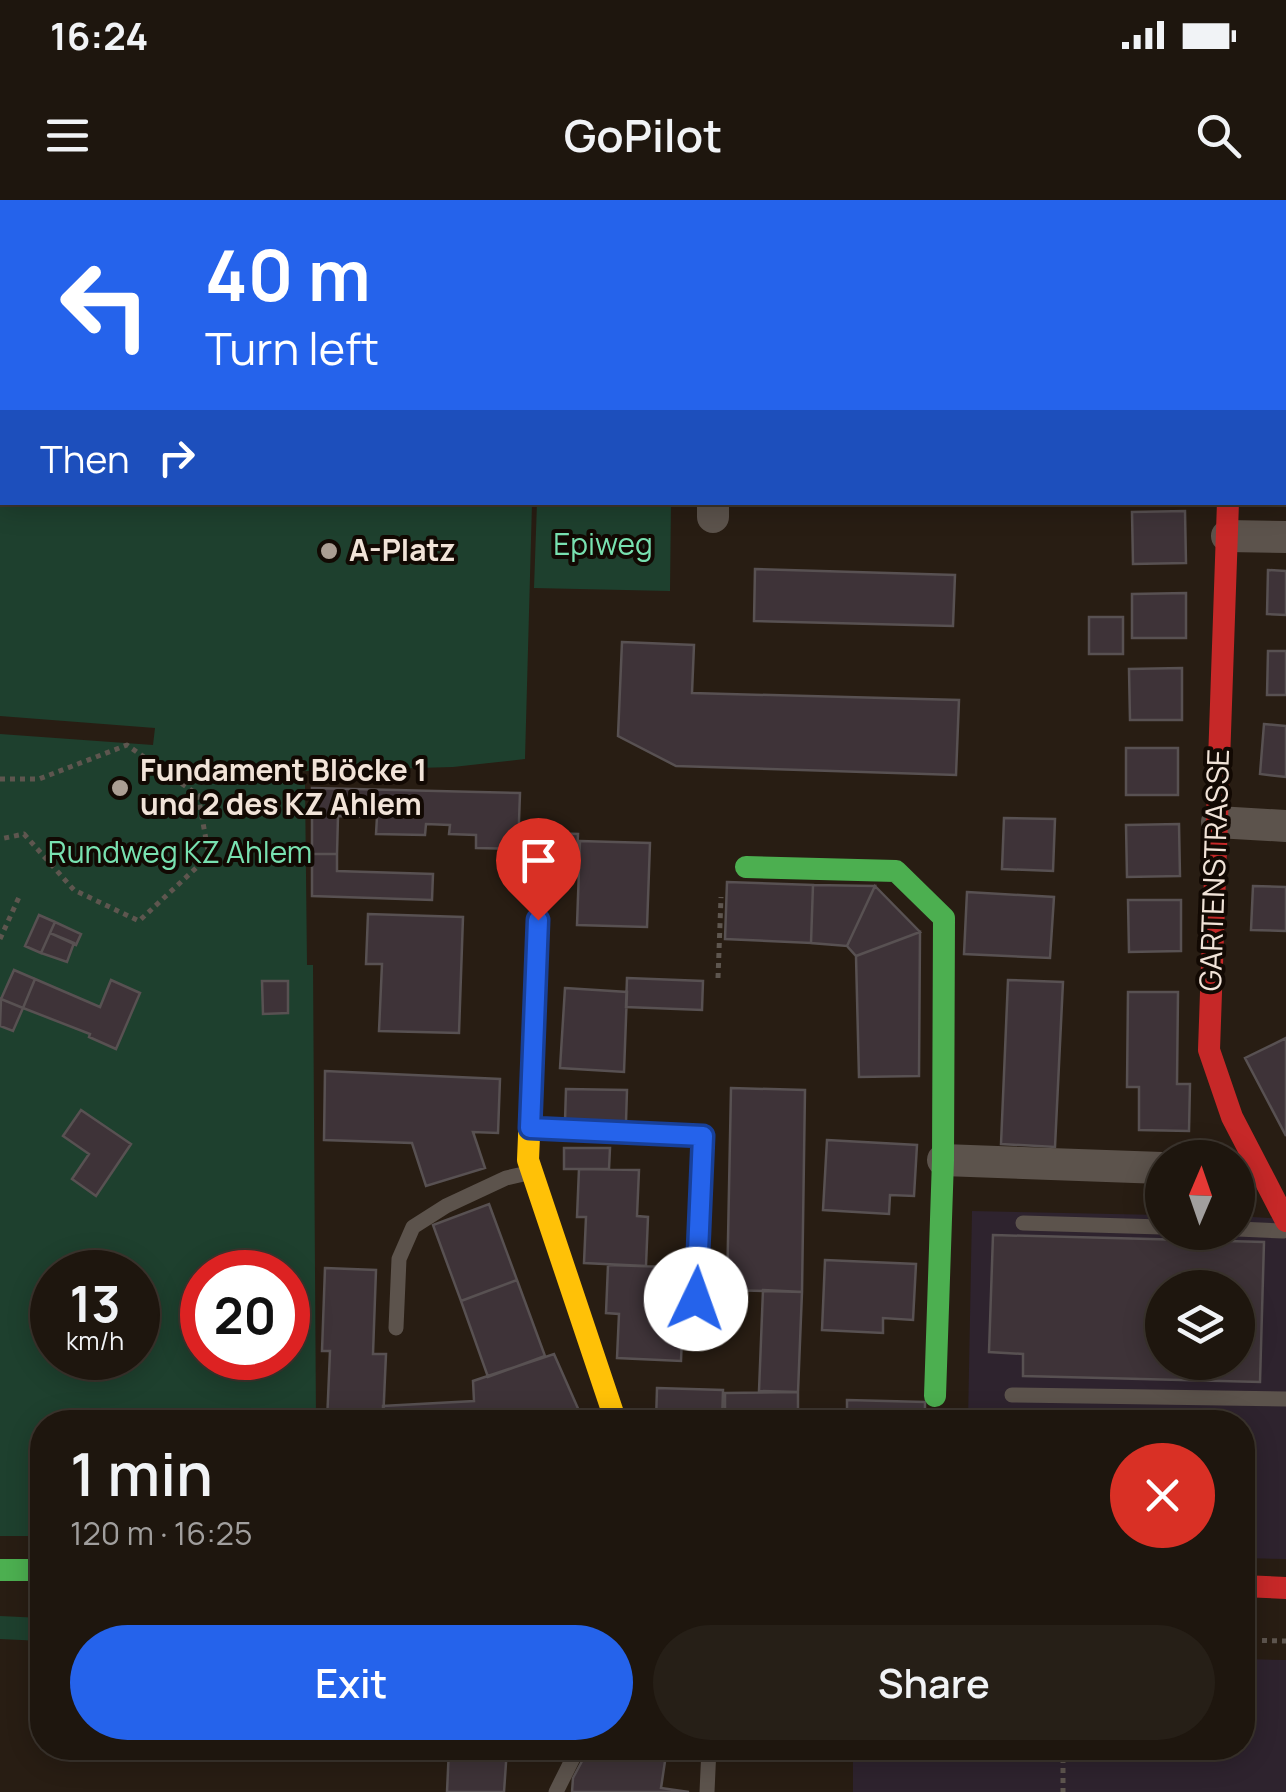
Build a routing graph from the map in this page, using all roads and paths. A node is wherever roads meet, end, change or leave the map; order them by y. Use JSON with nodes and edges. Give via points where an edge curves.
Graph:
{"nodes":[{"id":1,"x":1228,"y":505,"type":"edge"},
{"id":2,"x":1227,"y":536,"type":"junction"},
{"id":3,"x":1286,"y":537,"type":"edge"},
{"id":4,"x":0,"y":780,"type":"edge"},
{"id":5,"x":1217,"y":822,"type":"junction"},
{"id":6,"x":1286,"y":826,"type":"edge"},
{"id":7,"x":0,"y":840,"type":"edge"},
{"id":8,"x":746,"y":868,"type":"joint"},
{"id":9,"x":20,"y":895,"type":"dead end"},
{"id":10,"x":538,"y":920,"type":"dead end"},
{"id":11,"x":0,"y":940,"type":"edge"},
{"id":12,"x":718,"y":978,"type":"dead end"},
{"id":13,"x":530,"y":1128,"type":"junction"},
{"id":14,"x":1237,"y":1140,"type":"edge"},
{"id":15,"x":943,"y":1160,"type":"junction"},
{"id":16,"x":1145,"y":1167,"type":"edge"},
{"id":17,"x":532,"y":1172,"type":"junction"},
{"id":18,"x":1255,"y":1180,"type":"edge"},
{"id":19,"x":1286,"y":1221,"type":"edge"},
{"id":20,"x":1023,"y":1223,"type":"dead end"},
{"id":21,"x":1145,"y":1227,"type":"edge"},
{"id":22,"x":1255,"y":1229,"type":"edge"},
{"id":23,"x":1286,"y":1230,"type":"edge"},
{"id":24,"x":696,"y":1299,"type":"dead end"},
{"id":25,"x":396,"y":1328,"type":"dead end"},
{"id":26,"x":1012,"y":1395,"type":"dead end"},
{"id":27,"x":935,"y":1396,"type":"dead end"},
{"id":28,"x":1286,"y":1400,"type":"edge"},
{"id":29,"x":612,"y":1410,"type":"edge"},
{"id":30,"x":0,"y":1570,"type":"edge"},
{"id":31,"x":30,"y":1570,"type":"edge"},
{"id":32,"x":1255,"y":1587,"type":"edge"},
{"id":33,"x":1286,"y":1588,"type":"edge"},
{"id":34,"x":1255,"y":1641,"type":"edge"},
{"id":35,"x":1286,"y":1642,"type":"edge"},
{"id":36,"x":571,"y":1760,"type":"edge"},
{"id":37,"x":708,"y":1760,"type":"edge"},
{"id":38,"x":1063,"y":1760,"type":"edge"},
{"id":39,"x":556,"y":1792,"type":"edge"},
{"id":40,"x":707,"y":1792,"type":"edge"},
{"id":41,"x":1063,"y":1792,"type":"edge"}],
"edges":[{"from":1,"to":2,"type":"street","name":"GARTENSTRASSE"},
{"from":2,"to":3,"type":"street"},
{"from":2,"to":5,"type":"street","name":"GARTENSTRASSE"},
{"from":4,"to":7,"type":"path","via":[[39,779],[127,745],[198,795],[209,856],[139,921],[74,890],[24,834]]},
{"from":5,"to":6,"type":"street"},
{"from":5,"to":14,"type":"street","name":"GARTENSTRASSE","via":[[1209,1050]]},
{"from":8,"to":12,"type":"path","via":[[721,867]]},
{"from":8,"to":15,"type":"street","via":[[896,870],[944,918]]},
{"from":9,"to":11,"type":"path"},
{"from":10,"to":13,"type":"street"},
{"from":13,"to":17,"type":"street"},
{"from":13,"to":24,"type":"lane","via":[[703,1136]]},
{"from":15,"to":16,"type":"street"},
{"from":15,"to":27,"type":"street"},
{"from":17,"to":25,"type":"lane","via":[[446,1206],[414,1228],[399,1259]]},
{"from":17,"to":29,"type":"street"},
{"from":18,"to":19,"type":"street","name":"GARTENSTRASSE"},
{"from":20,"to":21,"type":"lane"},
{"from":22,"to":23,"type":"lane"},
{"from":26,"to":28,"type":"lane"},
{"from":30,"to":31,"type":"street"},
{"from":32,"to":33,"type":"street"},
{"from":34,"to":35,"type":"path"},
{"from":36,"to":39,"type":"lane"},
{"from":37,"to":40,"type":"lane"},
{"from":38,"to":41,"type":"path"}]}
